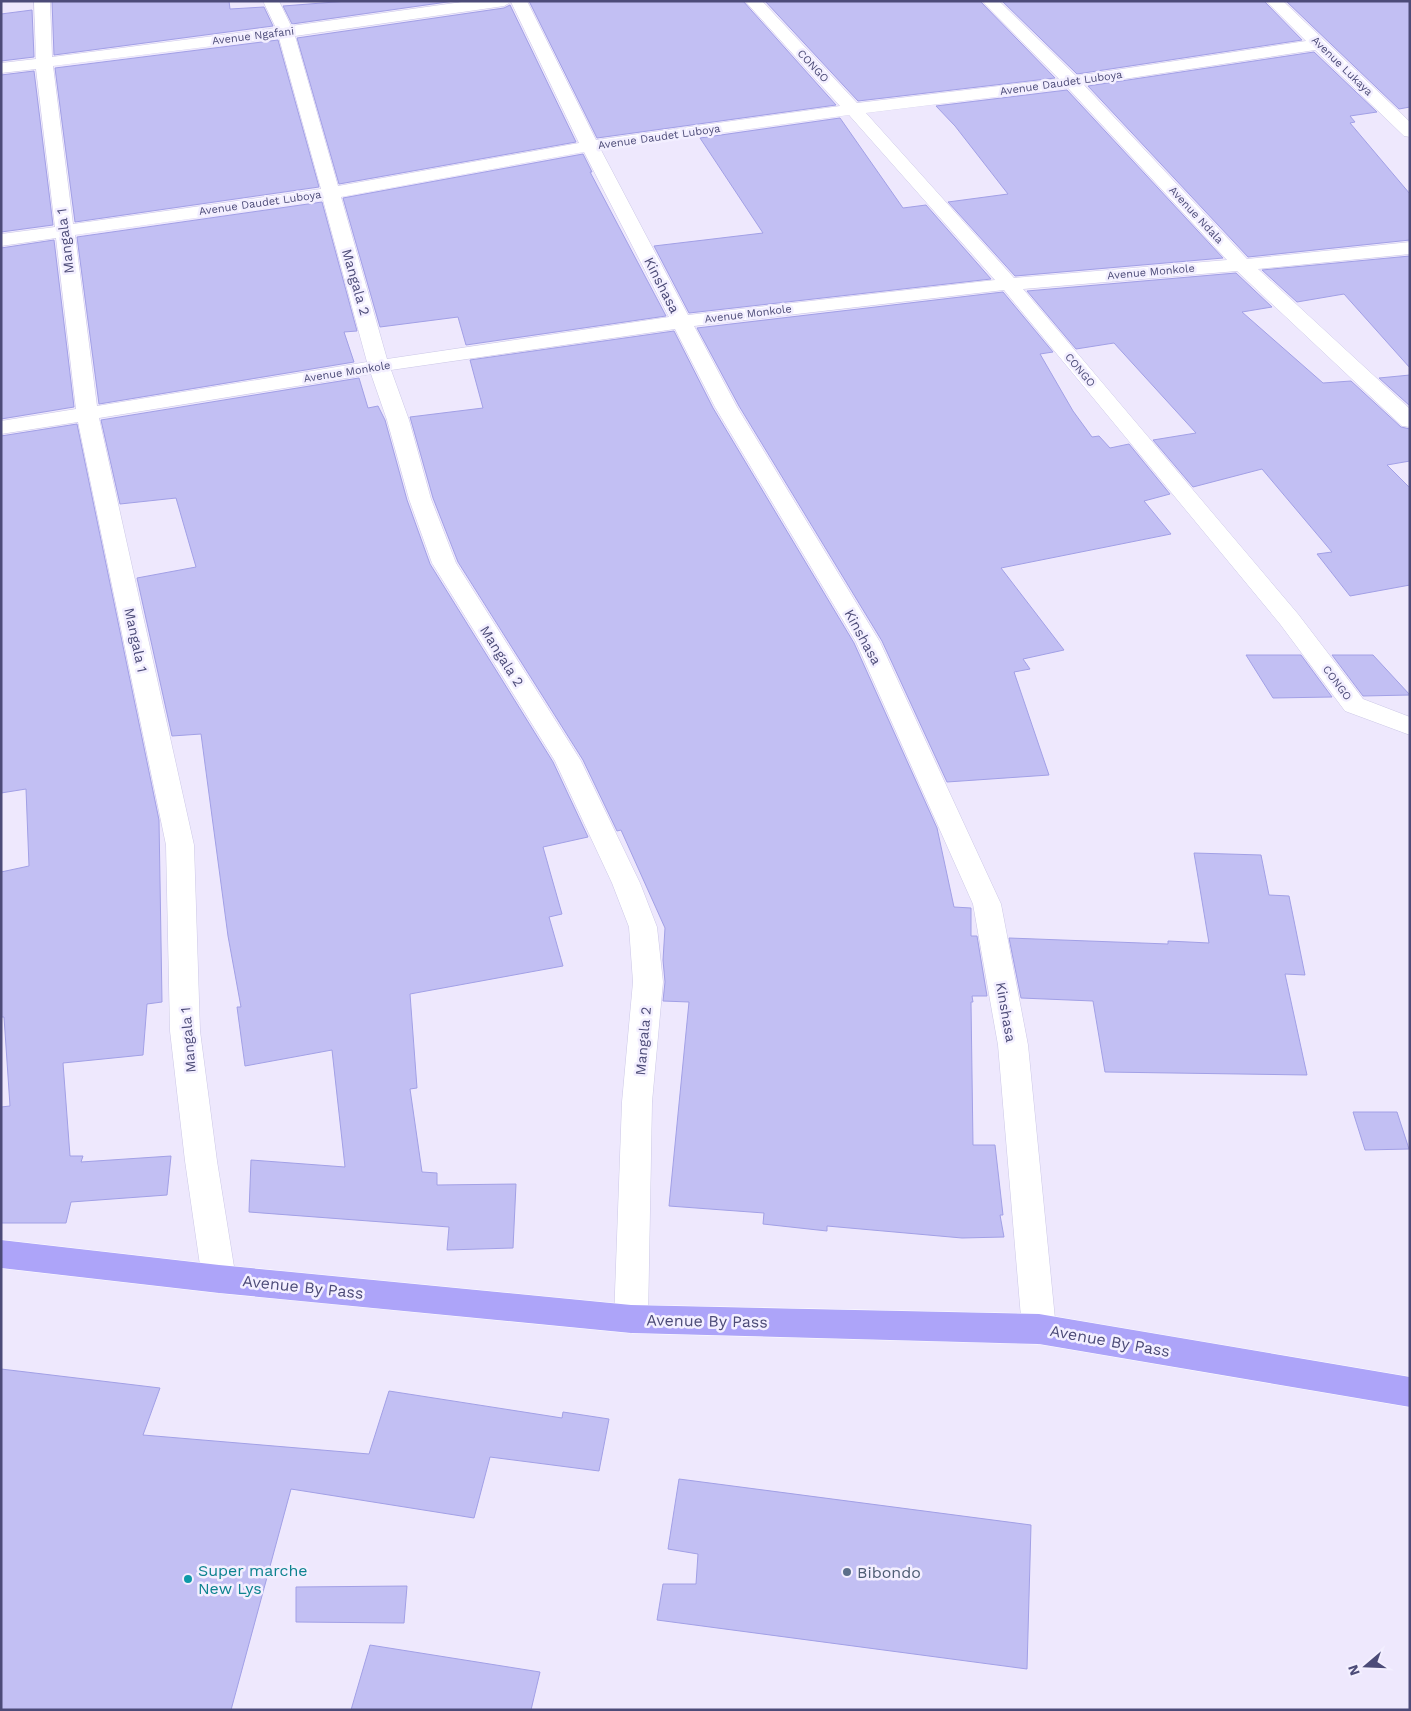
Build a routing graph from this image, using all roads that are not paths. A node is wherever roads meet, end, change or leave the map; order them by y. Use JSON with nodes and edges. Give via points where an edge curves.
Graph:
{"nodes":[{"id":1,"x":42,"y":1,"type":"edge"},
{"id":2,"x":271,"y":1,"type":"edge"},
{"id":3,"x":504,"y":1,"type":"edge"},
{"id":4,"x":519,"y":1,"type":"edge"},
{"id":5,"x":752,"y":1,"type":"edge"},
{"id":6,"x":990,"y":1,"type":"edge"},
{"id":7,"x":1274,"y":1,"type":"edge"},
{"id":8,"x":286,"y":32,"type":"junction"},
{"id":9,"x":1319,"y":44,"type":"junction"},
{"id":10,"x":44,"y":62,"type":"junction"},
{"id":11,"x":1,"y":68,"type":"edge"},
{"id":12,"x":1072,"y":82,"type":"junction"},
{"id":13,"x":853,"y":109,"type":"junction"},
{"id":14,"x":1410,"y":132,"type":"edge"},
{"id":15,"x":590,"y":146,"type":"junction"},
{"id":16,"x":330,"y":193,"type":"junction"},
{"id":17,"x":63,"y":230,"type":"junction"},
{"id":18,"x":1,"y":240,"type":"edge"},
{"id":19,"x":1410,"y":248,"type":"edge"},
{"id":20,"x":1242,"y":265,"type":"junction"},
{"id":21,"x":1009,"y":284,"type":"junction"},
{"id":22,"x":680,"y":322,"type":"junction"},
{"id":23,"x":380,"y":366,"type":"junction"},
{"id":24,"x":87,"y":415,"type":"junction"},
{"id":25,"x":1410,"y":421,"type":"edge"},
{"id":26,"x":1,"y":428,"type":"edge"},
{"id":27,"x":1410,"y":727,"type":"edge"},
{"id":28,"x":1,"y":1254,"type":"edge"},
{"id":29,"x":219,"y":1278,"type":"junction"},
{"id":30,"x":631,"y":1319,"type":"junction"},
{"id":31,"x":1039,"y":1329,"type":"junction"},
{"id":32,"x":1410,"y":1392,"type":"edge"}],
"edges":[{"from":1,"to":10,"type":"street","name":"Mangala 1"},
{"from":2,"to":8,"type":"street","name":"Mangala 2"},
{"from":3,"to":8,"type":"street","name":"Avenue Ngafani"},
{"from":4,"to":15,"type":"street","name":"Kinshasa"},
{"from":5,"to":13,"type":"street","name":"CONGO"},
{"from":6,"to":12,"type":"street","name":"Avenue Ndala"},
{"from":7,"to":9,"type":"street","name":"Avenue Lukaya"},
{"from":8,"to":10,"type":"street","name":"Avenue Ngafani"},
{"from":8,"to":16,"type":"street","name":"Mangala 2"},
{"from":9,"to":12,"type":"street","name":"Avenue Daudet Luboya"},
{"from":9,"to":14,"type":"street","name":"Avenue Lukaya"},
{"from":10,"to":11,"type":"street","name":"Avenue Ngafani"},
{"from":10,"to":17,"type":"street","name":"Mangala 1"},
{"from":12,"to":13,"type":"street","name":"Avenue Daudet Luboya"},
{"from":12,"to":20,"type":"street","name":"Avenue Ndala"},
{"from":13,"to":15,"type":"street","name":"Avenue Daudet Luboya"},
{"from":13,"to":21,"type":"street","name":"CONGO"},
{"from":15,"to":16,"type":"street","name":"Avenue Daudet Luboya"},
{"from":15,"to":22,"type":"street","name":"Kinshasa"},
{"from":16,"to":17,"type":"street","name":"Avenue Daudet Luboya"},
{"from":16,"to":23,"type":"street","name":"Mangala 2"},
{"from":17,"to":18,"type":"street","name":"Avenue Daudet Luboya"},
{"from":17,"to":24,"type":"street","name":"Mangala 1"},
{"from":19,"to":20,"type":"street","name":"Avenue Monkole"},
{"from":20,"to":21,"type":"street","name":"Avenue Monkole"},
{"from":20,"to":25,"type":"street","name":"Avenue Ndala"},
{"from":21,"to":22,"type":"street","name":"Avenue Monkole"},
{"from":21,"to":27,"type":"street","name":"CONGO","via":[[1289,619],[1354,705]]},
{"from":22,"to":23,"type":"street","name":"Avenue Monkole"},
{"from":22,"to":31,"type":"street","name":"Kinshasa","via":[[750,448],[868,642],[987,904],[1012,1045]]},
{"from":23,"to":24,"type":"street","name":"Avenue Monkole"},
{"from":23,"to":30,"type":"street","name":"Mangala 2","via":[[420,499],[444,563],[568,761],[626,883],[643,927],[648,982],[637,1102]]},
{"from":24,"to":26,"type":"street","name":"Avenue Monkole"},
{"from":24,"to":29,"type":"street","name":"Mangala 1","via":[[180,845],[185,1031]]},
{"from":28,"to":29,"type":"highway","name":"Avenue By Pass"},
{"from":29,"to":30,"type":"highway","name":"Avenue By Pass"},
{"from":30,"to":31,"type":"highway","name":"Avenue By Pass"},
{"from":31,"to":32,"type":"highway","name":"Avenue By Pass"}]}
